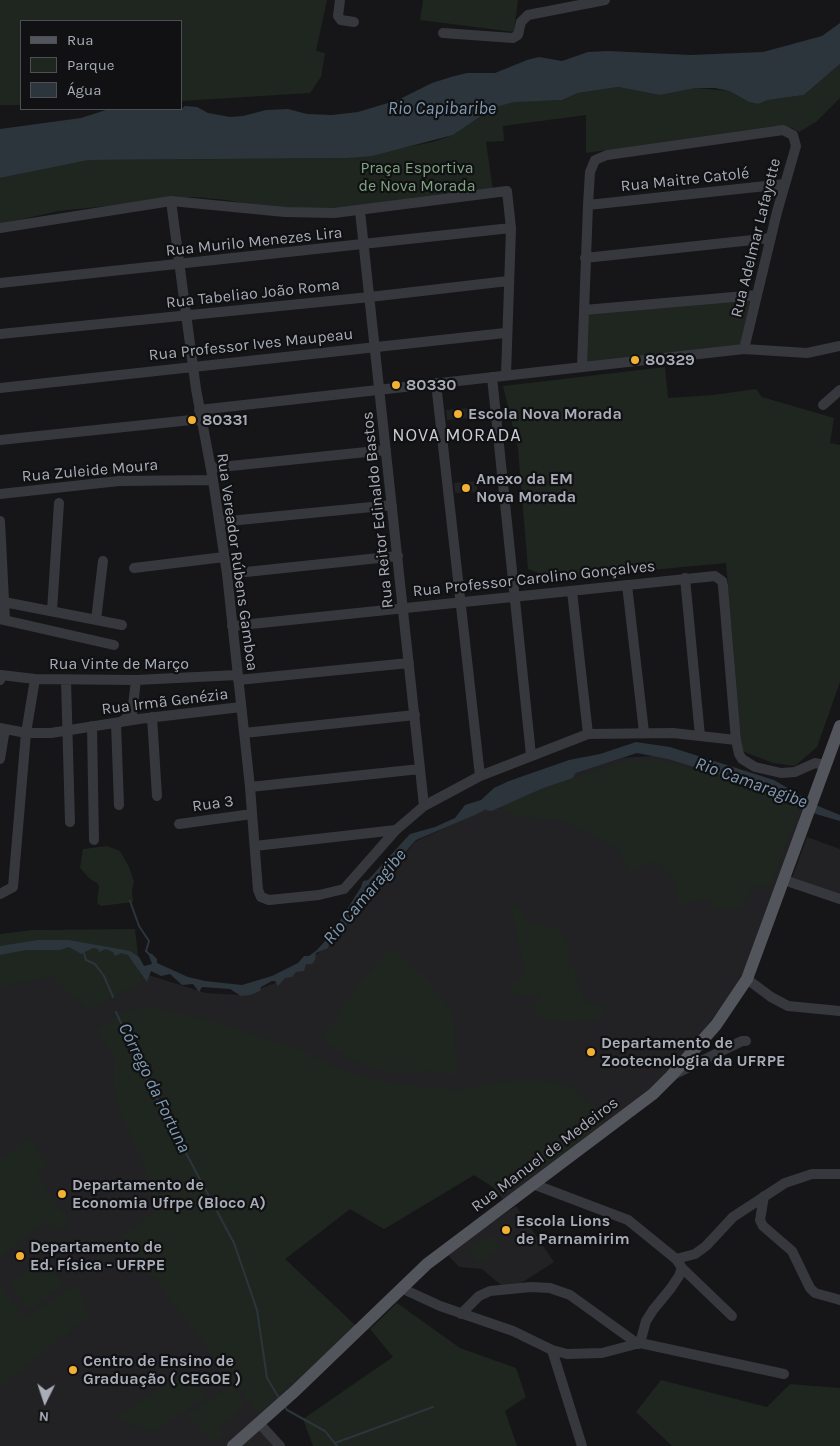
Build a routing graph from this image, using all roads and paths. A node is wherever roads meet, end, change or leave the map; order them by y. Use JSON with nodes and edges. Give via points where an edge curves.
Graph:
{"nodes":[{"id":1,"x":340,"y":0,"type":"edge"},
{"id":2,"x":604,"y":0,"type":"edge"},
{"id":3,"x":354,"y":22,"type":"dead end"},
{"id":4,"x":443,"y":33,"type":"dead end"},
{"id":5,"x":785,"y":184,"type":"junction"},
{"id":6,"x":171,"y":201,"type":"junction"},
{"id":7,"x":588,"y":205,"type":"junction"},
{"id":8,"x":360,"y":211,"type":"junction"},
{"id":9,"x":0,"y":228,"type":"edge"},
{"id":10,"x":510,"y":228,"type":"junction"},
{"id":11,"x":771,"y":238,"type":"junction"},
{"id":12,"x":364,"y":245,"type":"junction"},
{"id":13,"x":585,"y":258,"type":"junction"},
{"id":14,"x":180,"y":265,"type":"junction"},
{"id":15,"x":508,"y":281,"type":"junction"},
{"id":16,"x":0,"y":282,"type":"edge"},
{"id":17,"x":757,"y":295,"type":"junction"},
{"id":18,"x":370,"y":298,"type":"junction"},
{"id":19,"x":584,"y":310,"type":"junction"},
{"id":20,"x":186,"y":316,"type":"junction"},
{"id":21,"x":505,"y":333,"type":"junction"},
{"id":22,"x":0,"y":334,"type":"edge"},
{"id":23,"x":376,"y":346,"type":"junction"},
{"id":24,"x":840,"y":346,"type":"edge"},
{"id":25,"x":744,"y":349,"type":"junction"},
{"id":26,"x":582,"y":366,"type":"junction"},
{"id":27,"x":193,"y":367,"type":"junction"},
{"id":28,"x":506,"y":375,"type":"junction"},
{"id":29,"x":492,"y":377,"type":"junction"},
{"id":30,"x":436,"y":383,"type":"junction"},
{"id":31,"x":0,"y":388,"type":"edge"},
{"id":32,"x":380,"y":390,"type":"junction"},
{"id":33,"x":840,"y":390,"type":"edge"},
{"id":34,"x":823,"y":405,"type":"dead end"},
{"id":35,"x":200,"y":415,"type":"junction"},
{"id":36,"x":0,"y":440,"type":"edge"},
{"id":37,"x":386,"y":450,"type":"junction"},
{"id":38,"x":211,"y":468,"type":"junction"},
{"id":39,"x":213,"y":480,"type":"junction"},
{"id":40,"x":0,"y":494,"type":"edge"},
{"id":41,"x":59,"y":503,"type":"dead end"},
{"id":42,"x":392,"y":505,"type":"junction"},
{"id":43,"x":0,"y":521,"type":"edge"},
{"id":44,"x":219,"y":522,"type":"junction"},
{"id":45,"x":398,"y":556,"type":"junction"},
{"id":46,"x":224,"y":557,"type":"junction"},
{"id":47,"x":103,"y":562,"type":"dead end"},
{"id":48,"x":134,"y":568,"type":"dead end"},
{"id":49,"x":227,"y":574,"type":"junction"},
{"id":50,"x":685,"y":578,"type":"junction"},
{"id":51,"x":627,"y":585,"type":"junction"},
{"id":52,"x":572,"y":591,"type":"junction"},
{"id":53,"x":514,"y":598,"type":"junction"},
{"id":54,"x":4,"y":602,"type":"junction"},
{"id":55,"x":460,"y":602,"type":"junction"},
{"id":56,"x":404,"y":607,"type":"junction"},
{"id":57,"x":52,"y":611,"type":"junction"},
{"id":58,"x":3,"y":620,"type":"edge"},
{"id":59,"x":96,"y":620,"type":"junction"},
{"id":60,"x":122,"y":625,"type":"dead end"},
{"id":61,"x":232,"y":626,"type":"junction"},
{"id":62,"x":114,"y":645,"type":"dead end"},
{"id":63,"x":409,"y":663,"type":"junction"},
{"id":64,"x":237,"y":677,"type":"junction"},
{"id":65,"x":1,"y":678,"type":"edge"},
{"id":66,"x":35,"y":679,"type":"junction"},
{"id":67,"x":66,"y":680,"type":"junction"},
{"id":68,"x":136,"y":680,"type":"junction"},
{"id":69,"x":242,"y":707,"type":"junction"},
{"id":70,"x":414,"y":715,"type":"junction"},
{"id":71,"x":152,"y":717,"type":"junction"},
{"id":72,"x":116,"y":723,"type":"junction"},
{"id":73,"x":92,"y":726,"type":"junction"},
{"id":74,"x":840,"y":726,"type":"edge"},
{"id":75,"x":3,"y":729,"type":"edge"},
{"id":76,"x":66,"y":731,"type":"junction"},
{"id":77,"x":644,"y":732,"type":"junction"},
{"id":78,"x":26,"y":733,"type":"junction"},
{"id":79,"x":244,"y":733,"type":"junction"},
{"id":80,"x":588,"y":734,"type":"junction"},
{"id":81,"x":700,"y":736,"type":"junction"},
{"id":82,"x":736,"y":740,"type":"junction"},
{"id":83,"x":531,"y":755,"type":"junction"},
{"id":84,"x":0,"y":759,"type":"edge"},
{"id":85,"x":420,"y":769,"type":"junction"},
{"id":86,"x":823,"y":769,"type":"junction"},
{"id":87,"x":480,"y":776,"type":"junction"},
{"id":88,"x":250,"y":787,"type":"junction"},
{"id":89,"x":157,"y":796,"type":"dead end"},
{"id":90,"x":119,"y":805,"type":"dead end"},
{"id":91,"x":424,"y":806,"type":"junction"},
{"id":92,"x":252,"y":814,"type":"junction"},
{"id":93,"x":70,"y":822,"type":"dead end"},
{"id":94,"x":179,"y":824,"type":"dead end"},
{"id":95,"x":396,"y":830,"type":"junction"},
{"id":96,"x":94,"y":840,"type":"dead end"},
{"id":97,"x":256,"y":846,"type":"junction"},
{"id":98,"x":784,"y":880,"type":"junction"},
{"id":99,"x":0,"y":894,"type":"edge"},
{"id":100,"x":840,"y":899,"type":"edge"},
{"id":101,"x":746,"y":979,"type":"junction"},
{"id":102,"x":840,"y":1011,"type":"edge"},
{"id":103,"x":746,"y":1041,"type":"dead end"},
{"id":104,"x":671,"y":1076,"type":"junction"},
{"id":105,"x":840,"y":1174,"type":"edge"},
{"id":106,"x":533,"y":1184,"type":"junction"},
{"id":107,"x":764,"y":1196,"type":"junction"},
{"id":108,"x":679,"y":1263,"type":"junction"},
{"id":109,"x":401,"y":1288,"type":"junction"},
{"id":110,"x":840,"y":1300,"type":"edge"},
{"id":111,"x":461,"y":1314,"type":"junction"},
{"id":112,"x":732,"y":1316,"type":"dead end"},
{"id":113,"x":639,"y":1343,"type":"junction"},
{"id":114,"x":552,"y":1350,"type":"junction"},
{"id":115,"x":784,"y":1374,"type":"dead end"},
{"id":116,"x":259,"y":1423,"type":"junction"},
{"id":117,"x":233,"y":1446,"type":"edge"},
{"id":118,"x":280,"y":1446,"type":"edge"},
{"id":119,"x":582,"y":1446,"type":"edge"}],
"edges":[{"from":1,"to":3,"type":"street","via":[[338,16],[341,20]]},
{"from":2,"to":4,"type":"street","via":[[528,15],[521,22],[518,35],[513,38]]},
{"from":5,"to":7,"type":"street","name":"Rua Maitre Catolé"},
{"from":5,"to":7,"type":"street","name":"Rua Adelmar Lafayette","via":[[796,146],[793,135],[775,130],[607,155],[595,160],[590,172]]},
{"from":5,"to":11,"type":"street","name":"Rua Adelmar Lafayette"},
{"from":6,"to":8,"type":"street","via":[[285,212]]},
{"from":6,"to":9,"type":"street"},
{"from":6,"to":14,"type":"street","name":"Rua Vereador Rúbens Gamboa"},
{"from":7,"to":13,"type":"street"},
{"from":8,"to":10,"type":"street","via":[[507,191]]},
{"from":8,"to":12,"type":"street","name":"Rua Reitor Edinaldo Bastos"},
{"from":10,"to":12,"type":"street","name":"Rua Murilo Menezes Lira"},
{"from":10,"to":15,"type":"street"},
{"from":11,"to":13,"type":"street"},
{"from":11,"to":17,"type":"street","name":"Rua Adelmar Lafayette"},
{"from":12,"to":14,"type":"street","name":"Rua Murilo Menezes Lira"},
{"from":12,"to":18,"type":"street","name":"Rua Reitor Edinaldo Bastos"},
{"from":13,"to":19,"type":"street"},
{"from":14,"to":16,"type":"street","name":"Rua Murilo Menezes Lira"},
{"from":14,"to":20,"type":"street","name":"Rua Vereador Rúbens Gamboa"},
{"from":15,"to":18,"type":"street","name":"Rua Tabeliao João Roma"},
{"from":15,"to":21,"type":"street"},
{"from":17,"to":19,"type":"street"},
{"from":17,"to":25,"type":"street","name":"Rua Adelmar Lafayette"},
{"from":18,"to":20,"type":"street","name":"Rua Tabeliao João Roma"},
{"from":18,"to":23,"type":"street","name":"Rua Reitor Edinaldo Bastos"},
{"from":19,"to":26,"type":"street"},
{"from":20,"to":22,"type":"street","name":"Rua Tabeliao João Roma"},
{"from":20,"to":27,"type":"street","name":"Rua Vereador Rúbens Gamboa"},
{"from":21,"to":23,"type":"street","name":"Rua Professor Ives Maupeau"},
{"from":21,"to":28,"type":"street"},
{"from":23,"to":27,"type":"street","name":"Rua Professor Ives Maupeau"},
{"from":23,"to":32,"type":"street","name":"Rua Reitor Edinaldo Bastos"},
{"from":24,"to":25,"type":"street","via":[[808,353]]},
{"from":25,"to":26,"type":"street"},
{"from":26,"to":28,"type":"street"},
{"from":27,"to":31,"type":"street","name":"Rua Professor Ives Maupeau"},
{"from":27,"to":35,"type":"street","name":"Rua Vereador Rúbens Gamboa"},
{"from":28,"to":29,"type":"street"},
{"from":29,"to":30,"type":"street"},
{"from":29,"to":53,"type":"street"},
{"from":30,"to":32,"type":"street"},
{"from":30,"to":55,"type":"street"},
{"from":32,"to":35,"type":"street"},
{"from":32,"to":37,"type":"street","name":"Rua Reitor Edinaldo Bastos"},
{"from":33,"to":34,"type":"street"},
{"from":35,"to":36,"type":"street"},
{"from":35,"to":38,"type":"street","name":"Rua Vereador Rúbens Gamboa"},
{"from":37,"to":38,"type":"street"},
{"from":37,"to":42,"type":"street","name":"Rua Reitor Edinaldo Bastos"},
{"from":38,"to":39,"type":"street","name":"Rua Vereador Rúbens Gamboa"},
{"from":39,"to":40,"type":"street","name":"Rua Zuleide Moura","via":[[119,481]]},
{"from":39,"to":44,"type":"street","name":"Rua Vereador Rúbens Gamboa"},
{"from":41,"to":57,"type":"street"},
{"from":42,"to":44,"type":"street"},
{"from":42,"to":45,"type":"street","name":"Rua Reitor Edinaldo Bastos"},
{"from":43,"to":54,"type":"street"},
{"from":44,"to":46,"type":"street","name":"Rua Vereador Rúbens Gamboa"},
{"from":45,"to":49,"type":"street"},
{"from":45,"to":56,"type":"street","name":"Rua Reitor Edinaldo Bastos"},
{"from":46,"to":48,"type":"street"},
{"from":46,"to":49,"type":"street","name":"Rua Vereador Rúbens Gamboa"},
{"from":47,"to":59,"type":"street"},
{"from":49,"to":61,"type":"street","name":"Rua Vereador Rúbens Gamboa"},
{"from":50,"to":51,"type":"street","name":"Rua Professor Carolino Gonçalves"},
{"from":50,"to":81,"type":"street"},
{"from":50,"to":82,"type":"street","name":"Rua Professor Carolino Gonçalves","via":[[719,577],[723,586]]},
{"from":51,"to":52,"type":"street","name":"Rua Professor Carolino Gonçalves"},
{"from":51,"to":77,"type":"street"},
{"from":52,"to":53,"type":"street","name":"Rua Professor Carolino Gonçalves"},
{"from":52,"to":80,"type":"street"},
{"from":53,"to":55,"type":"street","name":"Rua Professor Carolino Gonçalves"},
{"from":53,"to":83,"type":"street"},
{"from":54,"to":57,"type":"street"},
{"from":54,"to":58,"type":"street"},
{"from":55,"to":56,"type":"street","name":"Rua Professor Carolino Gonçalves"},
{"from":55,"to":87,"type":"street"},
{"from":56,"to":61,"type":"street","name":"Rua Professor Carolino Gonçalves"},
{"from":56,"to":63,"type":"street","name":"Rua Reitor Edinaldo Bastos"},
{"from":57,"to":59,"type":"street"},
{"from":58,"to":62,"type":"street"},
{"from":59,"to":60,"type":"street"},
{"from":61,"to":64,"type":"street","name":"Rua Vereador Rúbens Gamboa"},
{"from":63,"to":64,"type":"street","name":"Rua Vinte de Março"},
{"from":63,"to":70,"type":"street","name":"Rua Reitor Edinaldo Bastos"},
{"from":64,"to":68,"type":"street","name":"Rua Vinte de Março"},
{"from":64,"to":69,"type":"street","name":"Rua Vereador Rúbens Gamboa"},
{"from":65,"to":66,"type":"street","name":"Rua Vinte de Março"},
{"from":66,"to":67,"type":"street","name":"Rua Vinte de Março"},
{"from":66,"to":78,"type":"street"},
{"from":67,"to":68,"type":"street","name":"Rua Vinte de Março"},
{"from":67,"to":76,"type":"street"},
{"from":68,"to":72,"type":"street","via":[[132,714]]},
{"from":69,"to":71,"type":"street","name":"Rua Irmã Genézia"},
{"from":69,"to":79,"type":"street","name":"Rua Vereador Rúbens Gamboa"},
{"from":70,"to":79,"type":"street"},
{"from":70,"to":85,"type":"street","name":"Rua Reitor Edinaldo Bastos"},
{"from":71,"to":72,"type":"street","name":"Rua Irmã Genézia"},
{"from":71,"to":89,"type":"street"},
{"from":72,"to":73,"type":"street","name":"Rua Irmã Genézia"},
{"from":72,"to":90,"type":"street"},
{"from":73,"to":76,"type":"street","name":"Rua Irmã Genézia"},
{"from":73,"to":96,"type":"street"},
{"from":74,"to":86,"type":"main road","name":"Rua Manuel de Medeiros"},
{"from":75,"to":78,"type":"street","name":"Rua Irmã Genézia"},
{"from":75,"to":84,"type":"street"},
{"from":76,"to":78,"type":"street","name":"Rua Irmã Genézia"},
{"from":76,"to":93,"type":"street"},
{"from":77,"to":80,"type":"street"},
{"from":77,"to":81,"type":"street"},
{"from":78,"to":99,"type":"street","via":[[13,887]]},
{"from":79,"to":88,"type":"street","name":"Rua Vereador Rúbens Gamboa"},
{"from":80,"to":83,"type":"street"},
{"from":81,"to":82,"type":"street"},
{"from":82,"to":86,"type":"street","via":[[742,759],[770,771],[795,772],[815,763]]},
{"from":83,"to":87,"type":"street"},
{"from":85,"to":88,"type":"street"},
{"from":85,"to":91,"type":"street","name":"Rua Reitor Edinaldo Bastos"},
{"from":86,"to":98,"type":"main road","name":"Rua Manuel de Medeiros"},
{"from":87,"to":91,"type":"street"},
{"from":88,"to":92,"type":"street","name":"Rua Vereador Rúbens Gamboa"},
{"from":91,"to":95,"type":"street"},
{"from":92,"to":94,"type":"street","name":"Rua 3"},
{"from":92,"to":97,"type":"street","name":"Rua Vereador Rúbens Gamboa"},
{"from":95,"to":97,"type":"street"},
{"from":95,"to":97,"type":"street","name":"Rua Vereador Rúbens Gamboa","via":[[344,888],[319,896],[269,900],[261,897]]},
{"from":98,"to":100,"type":"street"},
{"from":98,"to":101,"type":"main road","name":"Rua Manuel de Medeiros"},
{"from":101,"to":102,"type":"street","via":[[788,1006]]},
{"from":101,"to":104,"type":"main road","name":"Rua Manuel de Medeiros","via":[[722,1017]]},
{"from":103,"to":104,"type":"street"},
{"from":104,"to":106,"type":"main road","name":"Rua Manuel de Medeiros","via":[[640,1104]]},
{"from":105,"to":107,"type":"street","via":[[798,1177]]},
{"from":106,"to":108,"type":"street","via":[[628,1220]]},
{"from":106,"to":109,"type":"main road","name":"Rua Manuel de Medeiros","via":[[451,1245]]},
{"from":107,"to":108,"type":"street","via":[[733,1217],[706,1246]]},
{"from":107,"to":110,"type":"street","via":[[762,1226],[792,1251],[815,1293]]},
{"from":108,"to":112,"type":"street"},
{"from":108,"to":113,"type":"street","via":[[672,1288],[646,1322]]},
{"from":109,"to":111,"type":"street"},
{"from":109,"to":116,"type":"main road","name":"Rua Manuel de Medeiros"},
{"from":111,"to":113,"type":"street","via":[[490,1291],[550,1288],[570,1296]]},
{"from":111,"to":114,"type":"street","via":[[513,1331]]},
{"from":113,"to":114,"type":"street","via":[[585,1355]]},
{"from":113,"to":115,"type":"street"},
{"from":114,"to":119,"type":"street"},
{"from":116,"to":117,"type":"main road","name":"Rua Manuel de Medeiros"},
{"from":116,"to":118,"type":"street"}]}
